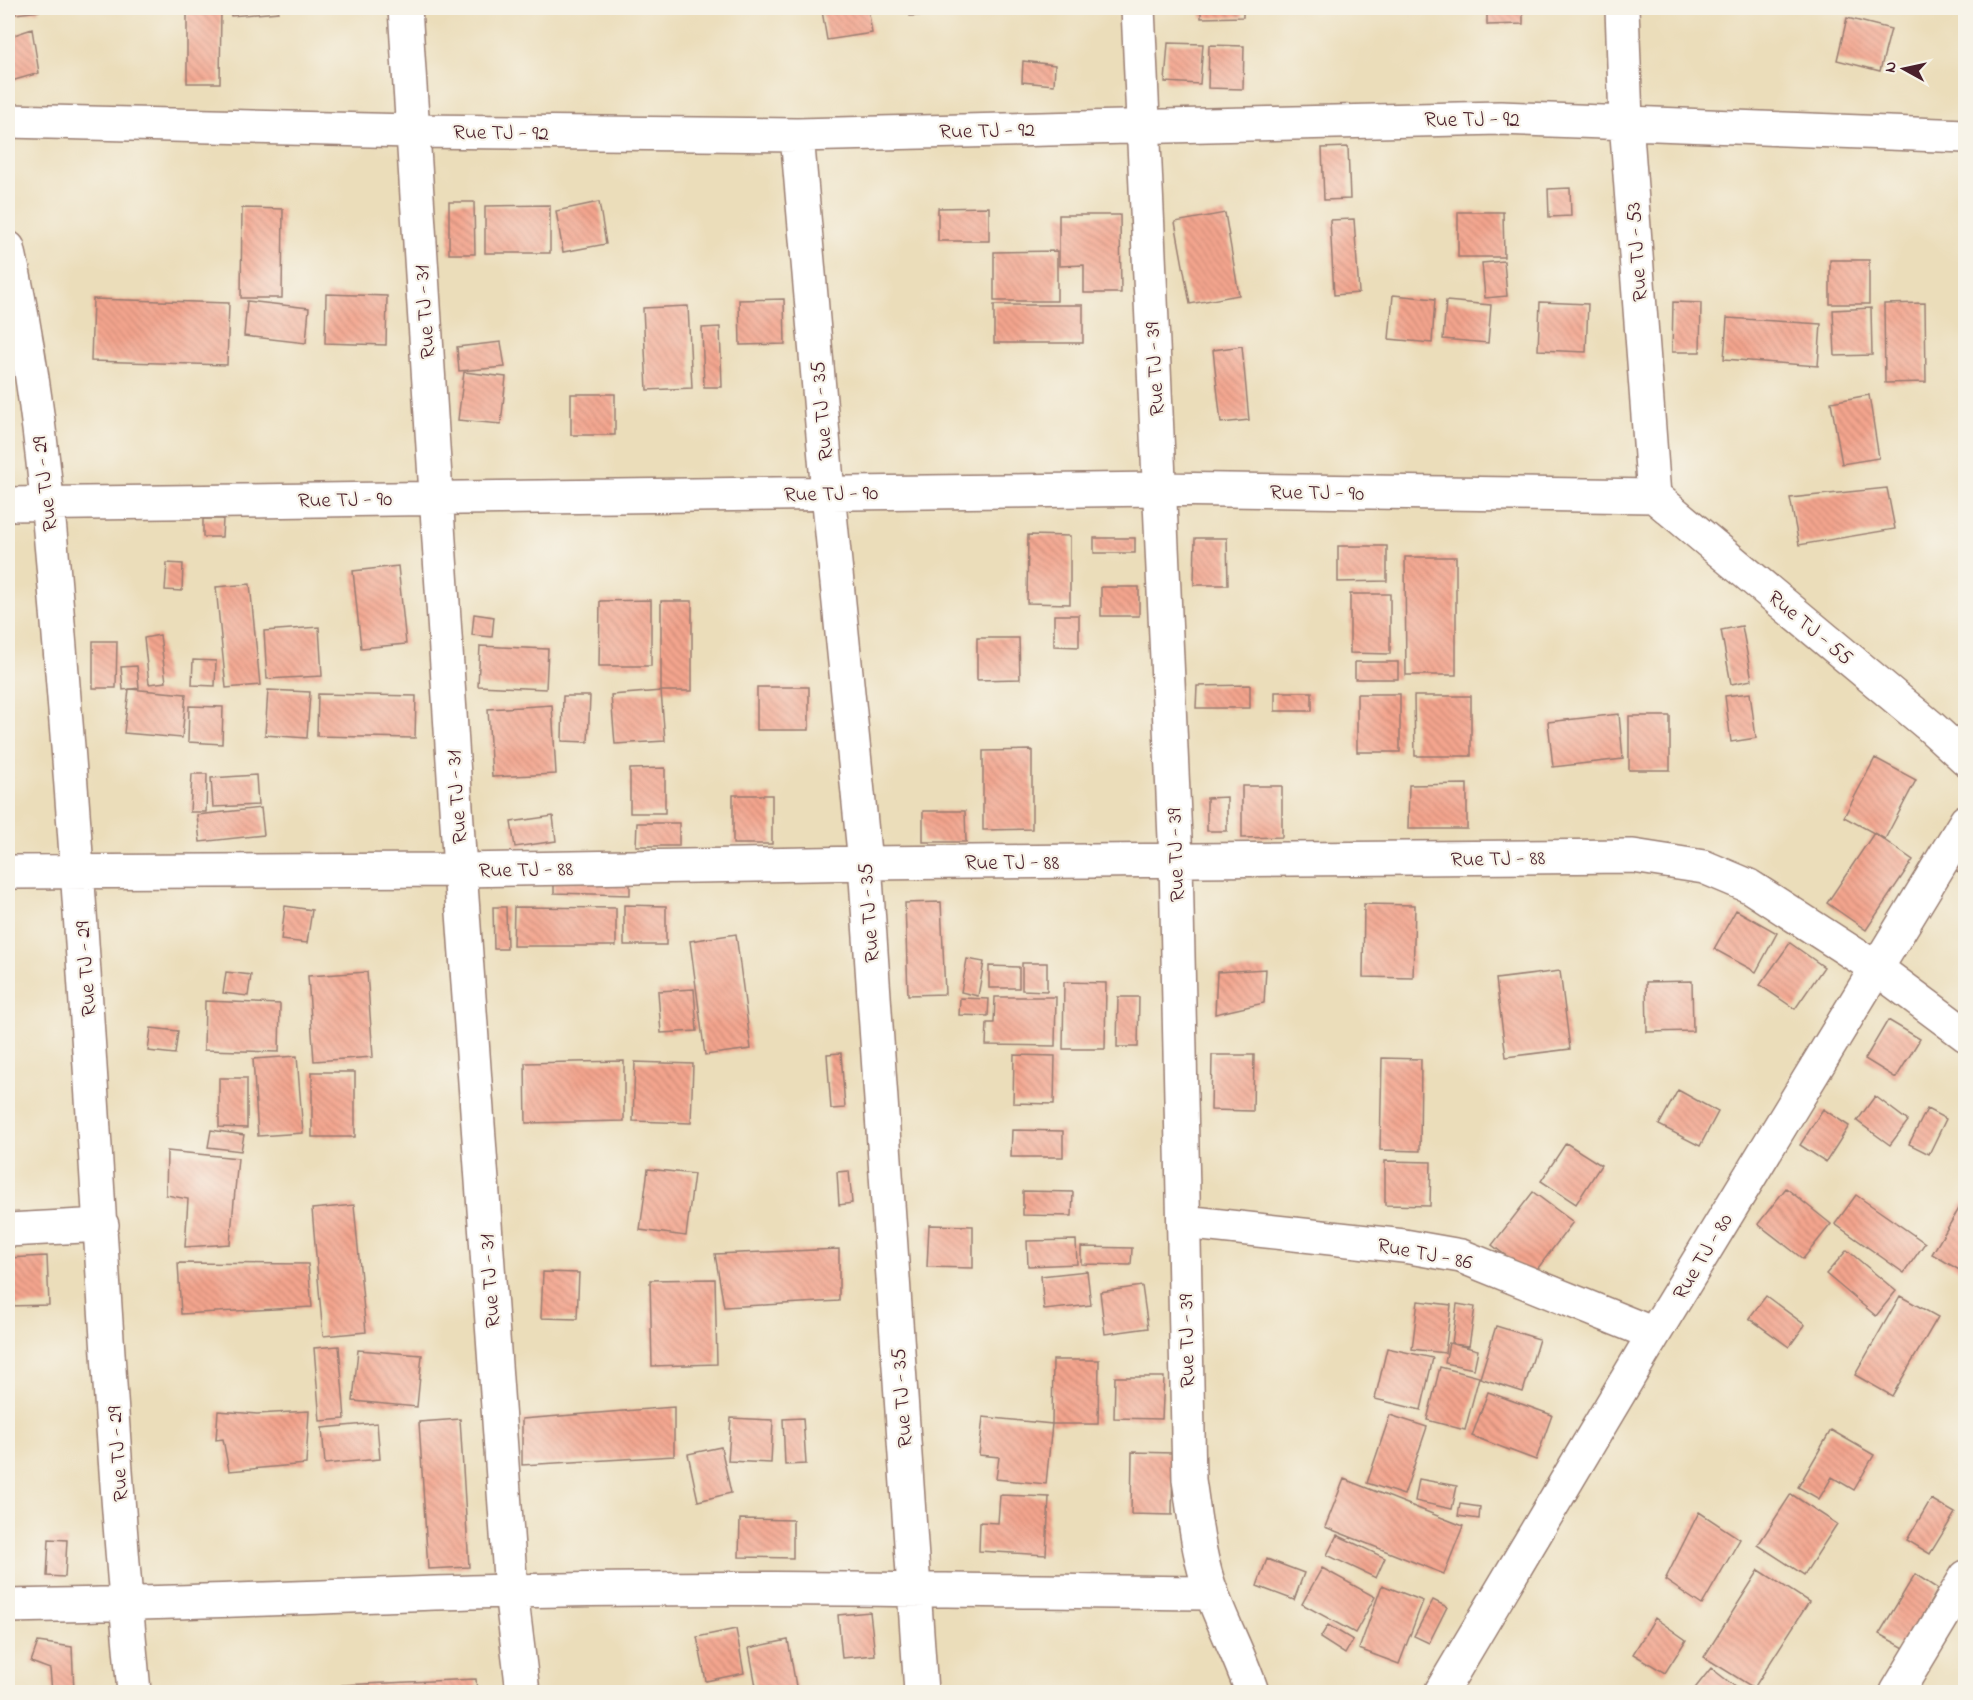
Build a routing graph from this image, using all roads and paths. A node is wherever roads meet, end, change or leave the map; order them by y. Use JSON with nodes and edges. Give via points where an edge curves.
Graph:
{"nodes":[{"id":1,"x":405,"y":8,"type":"edge"},
{"id":2,"x":1138,"y":8,"type":"edge"},
{"id":3,"x":1622,"y":8,"type":"edge"},
{"id":4,"x":8,"y":121,"type":"edge"},
{"id":5,"x":1626,"y":121,"type":"junction"},
{"id":6,"x":1143,"y":127,"type":"junction"},
{"id":7,"x":411,"y":131,"type":"junction"},
{"id":8,"x":797,"y":135,"type":"junction"},
{"id":9,"x":1965,"y":136,"type":"edge"},
{"id":10,"x":8,"y":248,"type":"edge"},
{"id":11,"x":1159,"y":489,"type":"junction"},
{"id":12,"x":828,"y":493,"type":"junction"},
{"id":13,"x":1654,"y":496,"type":"junction"},
{"id":14,"x":437,"y":497,"type":"junction"},
{"id":15,"x":8,"y":504,"type":"edge"},
{"id":16,"x":48,"y":504,"type":"junction"},
{"id":17,"x":1965,"y":759,"type":"edge"},
{"id":18,"x":1965,"y":821,"type":"edge"},
{"id":19,"x":1176,"y":861,"type":"junction"},
{"id":20,"x":865,"y":863,"type":"junction"},
{"id":21,"x":460,"y":870,"type":"junction"},
{"id":22,"x":78,"y":871,"type":"junction"},
{"id":23,"x":8,"y":872,"type":"edge"},
{"id":24,"x":1876,"y":968,"type":"junction"},
{"id":25,"x":1965,"y":1035,"type":"edge"},
{"id":26,"x":1184,"y":1222,"type":"junction"},
{"id":27,"x":102,"y":1225,"type":"junction"},
{"id":28,"x":8,"y":1230,"type":"edge"},
{"id":29,"x":1654,"y":1334,"type":"junction"},
{"id":30,"x":1965,"y":1577,"type":"edge"},
{"id":31,"x":915,"y":1590,"type":"junction"},
{"id":32,"x":511,"y":1591,"type":"junction"},
{"id":33,"x":1212,"y":1593,"type":"junction"},
{"id":34,"x":126,"y":1605,"type":"junction"},
{"id":35,"x":8,"y":1606,"type":"edge"},
{"id":36,"x":134,"y":1692,"type":"edge"},
{"id":37,"x":523,"y":1692,"type":"edge"},
{"id":38,"x":921,"y":1692,"type":"edge"},
{"id":39,"x":1252,"y":1692,"type":"edge"},
{"id":40,"x":1442,"y":1692,"type":"edge"},
{"id":41,"x":1897,"y":1692,"type":"edge"}],
"edges":[{"from":1,"to":7,"type":"street","name":"Rue TJ - 31"},
{"from":2,"to":6,"type":"street","name":"Rue TJ - 39"},
{"from":3,"to":5,"type":"street","name":"Rue TJ - 53"},
{"from":4,"to":7,"type":"street","name":"Rue TJ - 92"},
{"from":5,"to":6,"type":"street","name":"Rue TJ - 92","via":[[1441,118]]},
{"from":5,"to":9,"type":"street","name":"Rue TJ - 92"},
{"from":5,"to":13,"type":"street","name":"Rue TJ - 53"},
{"from":6,"to":8,"type":"street","name":"Rue TJ - 92"},
{"from":6,"to":11,"type":"street","name":"Rue TJ - 39"},
{"from":7,"to":8,"type":"street","name":"Rue TJ - 92"},
{"from":7,"to":14,"type":"street","name":"Rue TJ - 31"},
{"from":8,"to":12,"type":"street","name":"Rue TJ - 35"},
{"from":10,"to":16,"type":"street","name":"Rue TJ - 29","via":[[20,302]]},
{"from":11,"to":12,"type":"street","name":"Rue TJ - 90"},
{"from":11,"to":13,"type":"street","name":"Rue TJ - 90"},
{"from":11,"to":19,"type":"street","name":"Rue TJ - 39"},
{"from":12,"to":14,"type":"street","name":"Rue TJ - 90"},
{"from":12,"to":20,"type":"street","name":"Rue TJ - 35"},
{"from":13,"to":17,"type":"street","name":"Rue TJ - 55"},
{"from":14,"to":16,"type":"street","name":"Rue TJ - 90"},
{"from":14,"to":21,"type":"street","name":"Rue TJ - 31"},
{"from":15,"to":16,"type":"street","name":"Rue TJ - 90"},
{"from":16,"to":22,"type":"street","name":"Rue TJ - 29"},
{"from":18,"to":24,"type":"street","name":"Rue TJ - 80"},
{"from":19,"to":20,"type":"street","name":"Rue TJ - 88"},
{"from":19,"to":24,"type":"street","name":"Rue TJ - 88","via":[[1633,856],[1692,865],[1749,886]]},
{"from":19,"to":26,"type":"street","name":"Rue TJ - 39"},
{"from":20,"to":21,"type":"street","name":"Rue TJ - 88"},
{"from":20,"to":31,"type":"street","name":"Rue TJ - 35"},
{"from":21,"to":22,"type":"street","name":"Rue TJ - 88"},
{"from":21,"to":32,"type":"street","name":"Rue TJ - 31"},
{"from":22,"to":23,"type":"street","name":"Rue TJ - 88"},
{"from":22,"to":27,"type":"street","name":"Rue TJ - 29"},
{"from":24,"to":25,"type":"street","name":"Rue TJ - 88"},
{"from":24,"to":29,"type":"street","name":"Rue TJ - 80"},
{"from":26,"to":29,"type":"street","name":"Rue TJ - 86","via":[[1461,1256]]},
{"from":26,"to":33,"type":"street","name":"Rue TJ - 39","via":[[1189,1480],[1200,1553]]},
{"from":27,"to":28,"type":"street"},
{"from":27,"to":34,"type":"street","name":"Rue TJ - 29"},
{"from":29,"to":40,"type":"street","name":"Rue TJ - 80"},
{"from":30,"to":41,"type":"street"},
{"from":31,"to":32,"type":"street"},
{"from":31,"to":33,"type":"street"},
{"from":31,"to":38,"type":"street","name":"Rue TJ - 35"},
{"from":32,"to":34,"type":"street"},
{"from":32,"to":37,"type":"street","name":"Rue TJ - 31"},
{"from":33,"to":39,"type":"street","name":"Rue TJ - 39"},
{"from":34,"to":35,"type":"street"},
{"from":34,"to":36,"type":"street","name":"Rue TJ - 29"}]}
